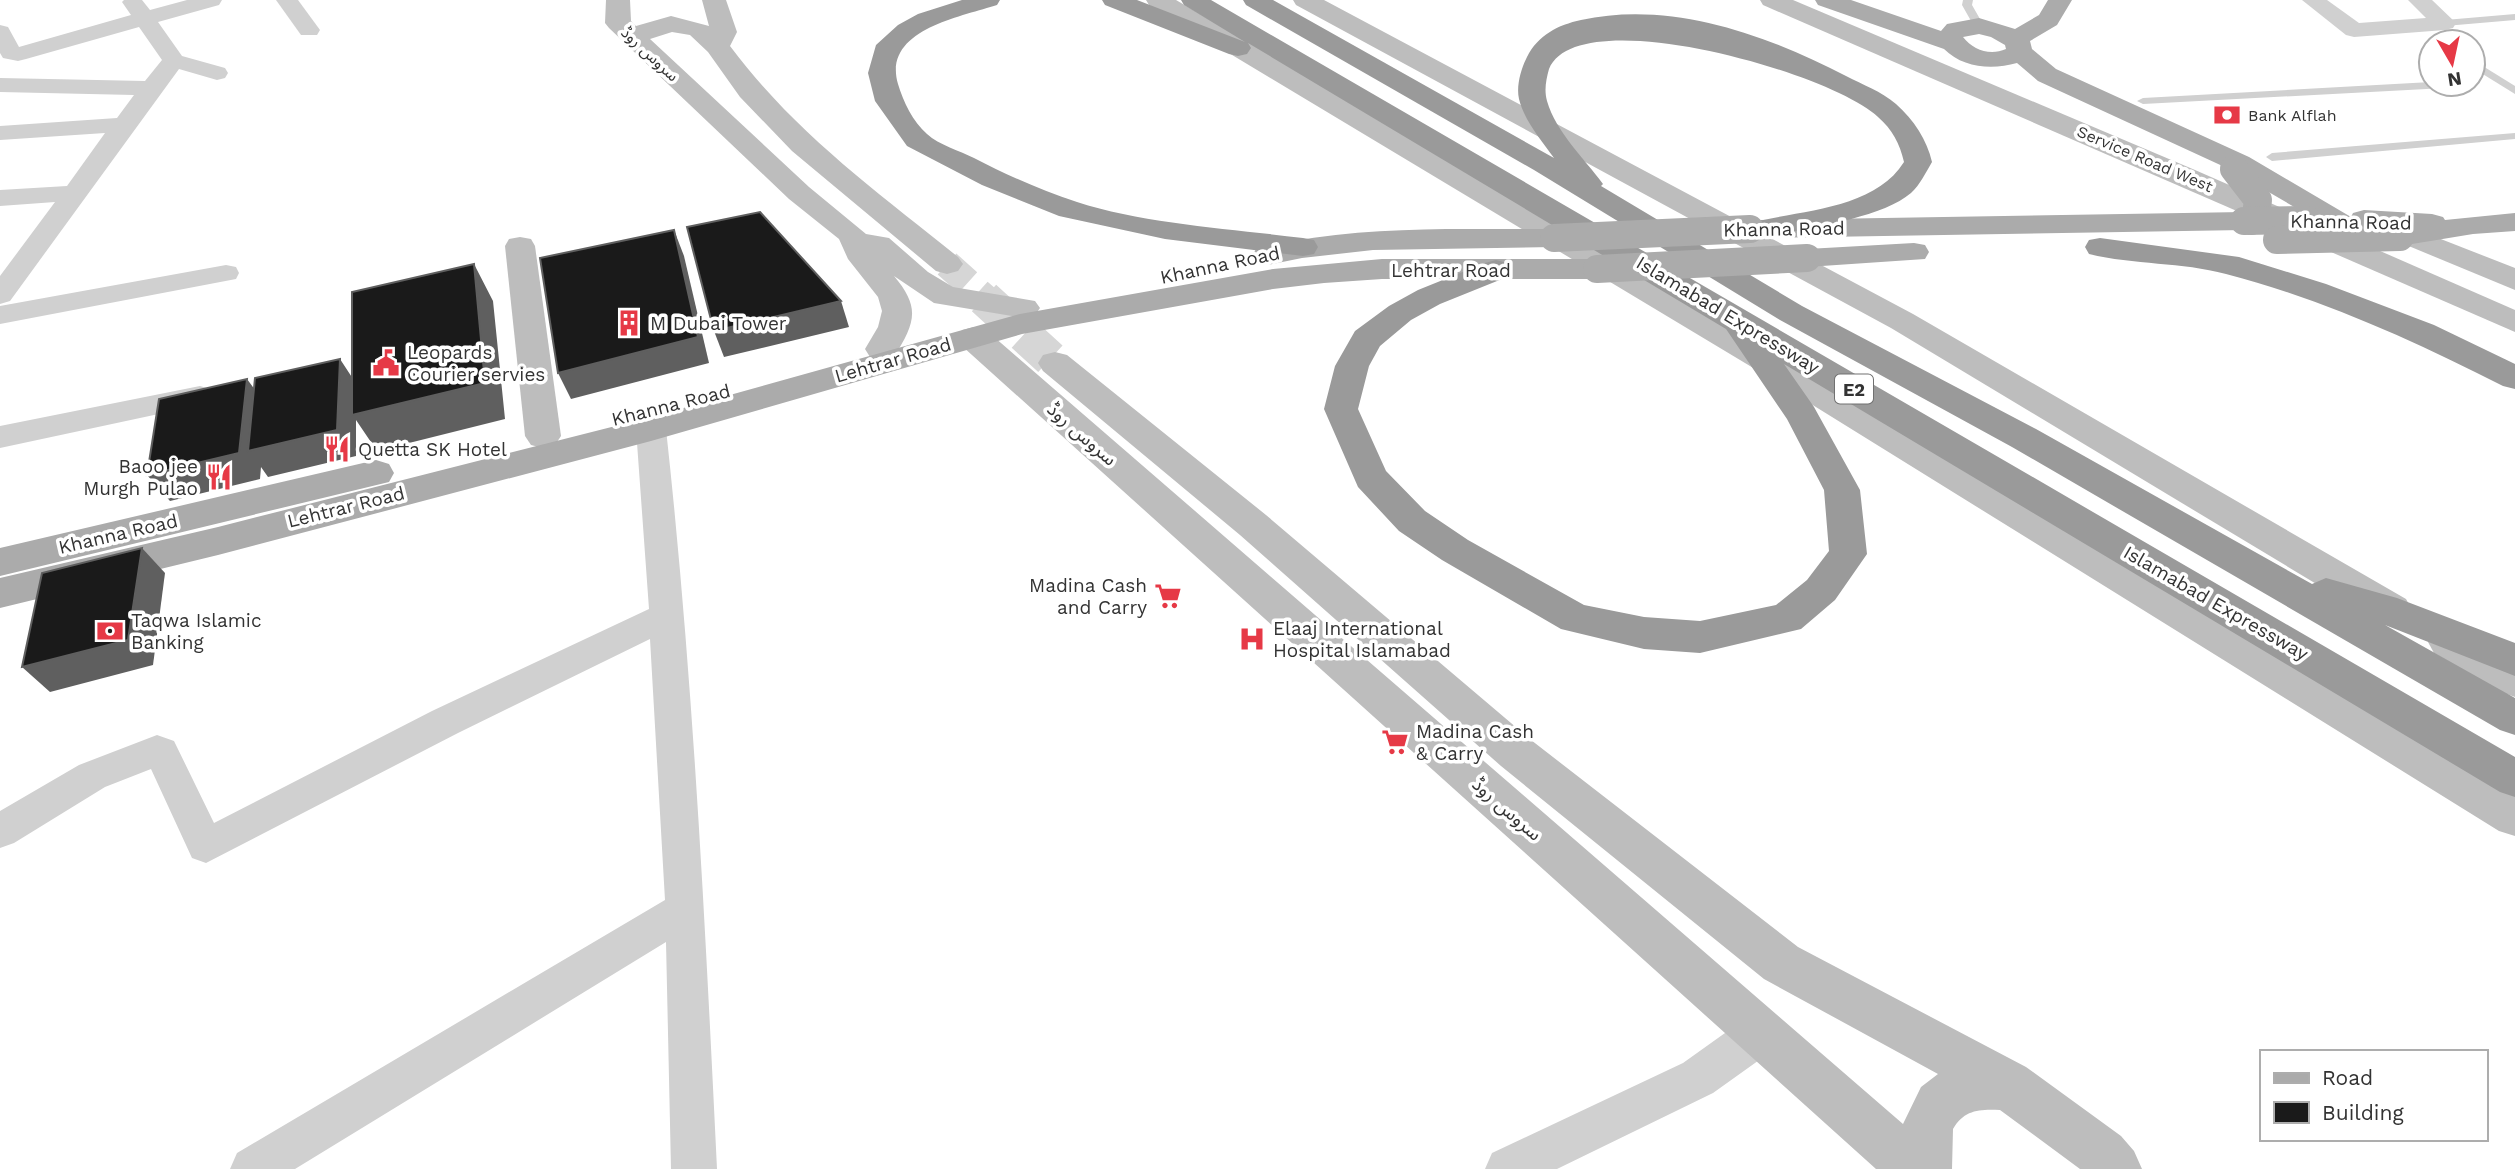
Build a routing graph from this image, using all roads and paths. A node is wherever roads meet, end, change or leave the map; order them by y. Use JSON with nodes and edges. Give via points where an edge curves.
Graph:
{"nodes":[{"id":1,"x":131,"y":0,"type":"edge"},
{"id":2,"x":211,"y":0,"type":"edge"},
{"id":3,"x":287,"y":0,"type":"edge"},
{"id":4,"x":714,"y":0,"type":"edge"},
{"id":5,"x":988,"y":0,"type":"edge"},
{"id":6,"x":1115,"y":0,"type":"edge"},
{"id":7,"x":1158,"y":0,"type":"edge"},
{"id":8,"x":1193,"y":0,"type":"edge"},
{"id":9,"x":1255,"y":0,"type":"edge"},
{"id":10,"x":1305,"y":0,"type":"edge"},
{"id":11,"x":1772,"y":0,"type":"edge"},
{"id":12,"x":1827,"y":0,"type":"edge"},
{"id":13,"x":1868,"y":0,"type":"edge"},
{"id":14,"x":1968,"y":0,"type":"edge"},
{"id":15,"x":2040,"y":0,"type":"edge"},
{"id":16,"x":2060,"y":0,"type":"edge"},
{"id":17,"x":2313,"y":0,"type":"edge"},
{"id":18,"x":2419,"y":0,"type":"edge"},
{"id":19,"x":627,"y":1,"type":"edge"},
{"id":20,"x":2515,"y":17,"type":"edge"},
{"id":21,"x":145,"y":19,"type":"junction"},
{"id":22,"x":2445,"y":23,"type":"junction"},
{"id":23,"x":309,"y":30,"type":"dead end"},
{"id":24,"x":0,"y":32,"type":"edge"},
{"id":25,"x":632,"y":36,"type":"junction"},
{"id":26,"x":1989,"y":39,"type":"junction"},
{"id":27,"x":717,"y":46,"type":"junction"},
{"id":28,"x":1247,"y":52,"type":"junction"},
{"id":29,"x":174,"y":61,"type":"junction"},
{"id":30,"x":2487,"y":72,"type":"edge"},
{"id":31,"x":217,"y":73,"type":"dead end"},
{"id":32,"x":2502,"y":82,"type":"junction"},
{"id":33,"x":2487,"y":83,"type":"edge"},
{"id":34,"x":0,"y":85,"type":"edge"},
{"id":35,"x":2417,"y":86,"type":"edge"},
{"id":36,"x":151,"y":88,"type":"junction"},
{"id":37,"x":2515,"y":91,"type":"edge"},
{"id":38,"x":1360,"y":98,"type":"junction"},
{"id":39,"x":2143,"y":101,"type":"dead end"},
{"id":40,"x":124,"y":125,"type":"junction"},
{"id":41,"x":0,"y":133,"type":"edge"},
{"id":42,"x":1553,"y":134,"type":"junction"},
{"id":43,"x":2515,"y":136,"type":"edge"},
{"id":44,"x":2272,"y":157,"type":"dead end"},
{"id":45,"x":75,"y":193,"type":"junction"},
{"id":46,"x":1595,"y":195,"type":"junction"},
{"id":47,"x":0,"y":198,"type":"edge"},
{"id":48,"x":2351,"y":220,"type":"junction"},
{"id":49,"x":2247,"y":221,"type":"junction"},
{"id":50,"x":2515,"y":222,"type":"edge"},
{"id":51,"x":2473,"y":225,"type":"junction"},
{"id":52,"x":1756,"y":229,"type":"junction"},
{"id":53,"x":852,"y":235,"type":"junction"},
{"id":54,"x":2405,"y":237,"type":"junction"},
{"id":55,"x":520,"y":246,"type":"dead end"},
{"id":56,"x":1303,"y":247,"type":"junction"},
{"id":57,"x":2100,"y":247,"type":"junction"},
{"id":58,"x":1807,"y":258,"type":"joint"},
{"id":59,"x":947,"y":264,"type":"tunnel mouth"},
{"id":60,"x":1496,"y":270,"type":"junction"},
{"id":61,"x":226,"y":273,"type":"dead end"},
{"id":62,"x":2515,"y":280,"type":"edge"},
{"id":63,"x":5,"y":281,"type":"edge"},
{"id":64,"x":1024,"y":308,"type":"junction"},
{"id":65,"x":0,"y":314,"type":"edge"},
{"id":66,"x":1737,"y":320,"type":"junction"},
{"id":67,"x":2515,"y":322,"type":"edge"},
{"id":68,"x":974,"y":338,"type":"junction"},
{"id":69,"x":882,"y":349,"type":"junction"},
{"id":70,"x":1762,"y":358,"type":"junction"},
{"id":71,"x":1055,"y":363,"type":"tunnel mouth"},
{"id":72,"x":2515,"y":377,"type":"edge"},
{"id":73,"x":230,"y":390,"type":"edge"},
{"id":74,"x":651,"y":429,"type":"junction"},
{"id":75,"x":543,"y":436,"type":"junction"},
{"id":76,"x":0,"y":437,"type":"edge"},
{"id":77,"x":0,"y":562,"type":"edge"},
{"id":78,"x":2273,"y":579,"type":"junction"},
{"id":79,"x":0,"y":593,"type":"edge"},
{"id":80,"x":2397,"y":613,"type":"junction"},
{"id":81,"x":664,"y":617,"type":"junction"},
{"id":82,"x":2515,"y":660,"type":"edge"},
{"id":83,"x":2515,"y":680,"type":"edge"},
{"id":84,"x":2515,"y":718,"type":"edge"},
{"id":85,"x":2515,"y":779,"type":"edge"},
{"id":86,"x":2515,"y":817,"type":"edge"},
{"id":87,"x":0,"y":831,"type":"edge"},
{"id":88,"x":685,"y":909,"type":"junction"},
{"id":89,"x":1761,"y":1033,"type":"junction"},
{"id":90,"x":2008,"y":1085,"type":"junction"},
{"id":91,"x":253,"y":1169,"type":"edge"},
{"id":92,"x":694,"y":1169,"type":"edge"},
{"id":93,"x":1508,"y":1169,"type":"edge"},
{"id":94,"x":1915,"y":1169,"type":"edge"},
{"id":95,"x":1926,"y":1169,"type":"edge"},
{"id":96,"x":2116,"y":1169,"type":"edge"}],
"edges":[{"from":1,"to":21,"type":"street"},
{"from":2,"to":21,"type":"street"},
{"from":3,"to":23,"type":"street"},
{"from":4,"to":27,"type":"street","via":[[724,32]]},
{"from":5,"to":56,"type":"highway","via":[[927,19],[889,45],[881,73],[889,102],[917,140],[1002,183],[1070,210],[1165,230]]},
{"from":6,"to":28,"type":"highway"},
{"from":7,"to":28,"type":"street"},
{"from":8,"to":38,"type":"highway","name":"Islamabad Expressway","number":"E2"},
{"from":9,"to":46,"type":"highway","name":"Islamabad Expressway","number":"E2"},
{"from":10,"to":42,"type":"street"},
{"from":11,"to":67,"type":"street","name":"Service Road West"},
{"from":12,"to":26,"type":"main road"},
{"from":13,"to":26,"type":"main road"},
{"from":14,"to":26,"type":"lane"},
{"from":15,"to":26,"type":"main road","via":[[2032,13]]},
{"from":16,"to":26,"type":"main road","via":[[2044,25]]},
{"from":17,"to":22,"type":"street","via":[[2354,30]]},
{"from":18,"to":22,"type":"street"},
{"from":19,"to":25,"type":"street","name":"سروس روڈ","via":[[618,23]]},
{"from":20,"to":22,"type":"lane"},
{"from":21,"to":24,"type":"street","via":[[18,54],[11,53]]},
{"from":21,"to":29,"type":"street"},
{"from":25,"to":27,"type":"street","via":[[671,24],[685,25],[698,29]]},
{"from":25,"to":53,"type":"street","name":"سروس روڈ","via":[[799,193]]},
{"from":26,"to":48,"type":"main road","via":[[2047,75]]},
{"from":26,"to":49,"type":"main road","bridge":true,"via":[[2234,169],[2258,200],[2256,215]]},
{"from":27,"to":59,"type":"street","via":[[750,91],[802,145]]},
{"from":28,"to":38,"type":"highway"},
{"from":28,"to":70,"type":"street"},
{"from":29,"to":31,"type":"street"},
{"from":29,"to":36,"type":"street"},
{"from":30,"to":32,"type":"lane"},
{"from":32,"to":33,"type":"lane"},
{"from":32,"to":37,"type":"lane"},
{"from":34,"to":36,"type":"street"},
{"from":35,"to":39,"type":"lane"},
{"from":36,"to":40,"type":"street"},
{"from":38,"to":66,"type":"highway","name":"Islamabad Expressway","number":"E2"},
{"from":40,"to":41,"type":"street"},
{"from":40,"to":45,"type":"street"},
{"from":42,"to":46,"type":"highway"},
{"from":42,"to":52,"type":"highway","via":[[1533,100],[1538,59],[1546,46],[1560,34],[1594,22],[1646,19],[1735,38],[1808,67],[1872,99],[1903,128],[1916,148],[1918,162],[1900,187],[1887,196]]},
{"from":42,"to":80,"type":"street","via":[[1902,321]]},
{"from":43,"to":44,"type":"lane"},
{"from":45,"to":47,"type":"street"},
{"from":45,"to":63,"type":"street"},
{"from":46,"to":78,"type":"highway","name":"Islamabad Expressway","number":"E2","via":[[1791,313]]},
{"from":48,"to":49,"type":"main road","name":"Khanna Road","bridge":true},
{"from":48,"to":51,"type":"main road","name":"Khanna Road"},
{"from":49,"to":52,"type":"main road","name":"Khanna Road"},
{"from":50,"to":51,"type":"main road","name":"Khanna Road"},
{"from":51,"to":54,"type":"main road","name":"Khanna Road"},
{"from":52,"to":56,"type":"main road","name":"Khanna Road","bridge":true},
{"from":53,"to":64,"type":"street","via":[[878,245],[945,296]]},
{"from":53,"to":69,"type":"street","name":"سروس روڈ","via":[[859,252],[893,295],[898,311]]},
{"from":54,"to":57,"type":"main road","name":"Khanna Road","bridge":true},
{"from":54,"to":62,"type":"street"},
{"from":55,"to":75,"type":"street"},
{"from":56,"to":64,"type":"main road","name":"Khanna Road"},
{"from":57,"to":58,"type":"main road","name":"Khanna Road"},
{"from":57,"to":72,"type":"highway","via":[[2228,264],[2315,291],[2422,332]]},
{"from":58,"to":60,"type":"main road","name":"Lehtrar Road","bridge":true},
{"from":60,"to":68,"type":"main road","name":"Lehtrar Road","via":[[1382,269],[1273,279],[1020,324]]},
{"from":60,"to":70,"type":"highway","via":[[1429,297],[1367,339],[1352,366],[1341,409],[1371,478],[1412,521],[1455,551],[1575,618],[1644,633],[1700,637],[1787,618],[1821,590],[1848,554],[1842,490],[1802,415]]},
{"from":61,"to":65,"type":"street"},
{"from":64,"to":69,"type":"main road","name":"Khanna Road"},
{"from":66,"to":70,"type":"highway"},
{"from":66,"to":85,"type":"highway","name":"Islamabad Expressway","number":"E2"},
{"from":68,"to":74,"type":"main road","name":"Lehtrar Road"},
{"from":68,"to":89,"type":"street","name":"سروس روڈ"},
{"from":69,"to":75,"type":"main road","name":"Khanna Road"},
{"from":70,"to":86,"type":"street"},
{"from":71,"to":90,"type":"street","via":[[1253,525],[1516,753],[1780,963]]},
{"from":73,"to":76,"type":"street"},
{"from":74,"to":79,"type":"main road","name":"Lehtrar Road"},
{"from":74,"to":81,"type":"street"},
{"from":75,"to":77,"type":"main road","name":"Khanna Road"},
{"from":78,"to":80,"type":"highway"},
{"from":78,"to":84,"type":"highway","name":"Islamabad Expressway","number":"E2"},
{"from":80,"to":82,"type":"highway"},
{"from":80,"to":83,"type":"street"},
{"from":81,"to":87,"type":"street","via":[[433,728],[206,846],[157,750],[92,776]]},
{"from":81,"to":88,"type":"street"},
{"from":88,"to":91,"type":"street"},
{"from":88,"to":92,"type":"street"},
{"from":89,"to":93,"type":"street","via":[[1698,1079]]},
{"from":89,"to":94,"type":"street","name":"سروس روڈ"},
{"from":90,"to":95,"type":"street","via":[[1975,1084],[1948,1095],[1930,1117],[1923,1146]]},
{"from":90,"to":96,"type":"street","via":[[2103,1154]]}]}
